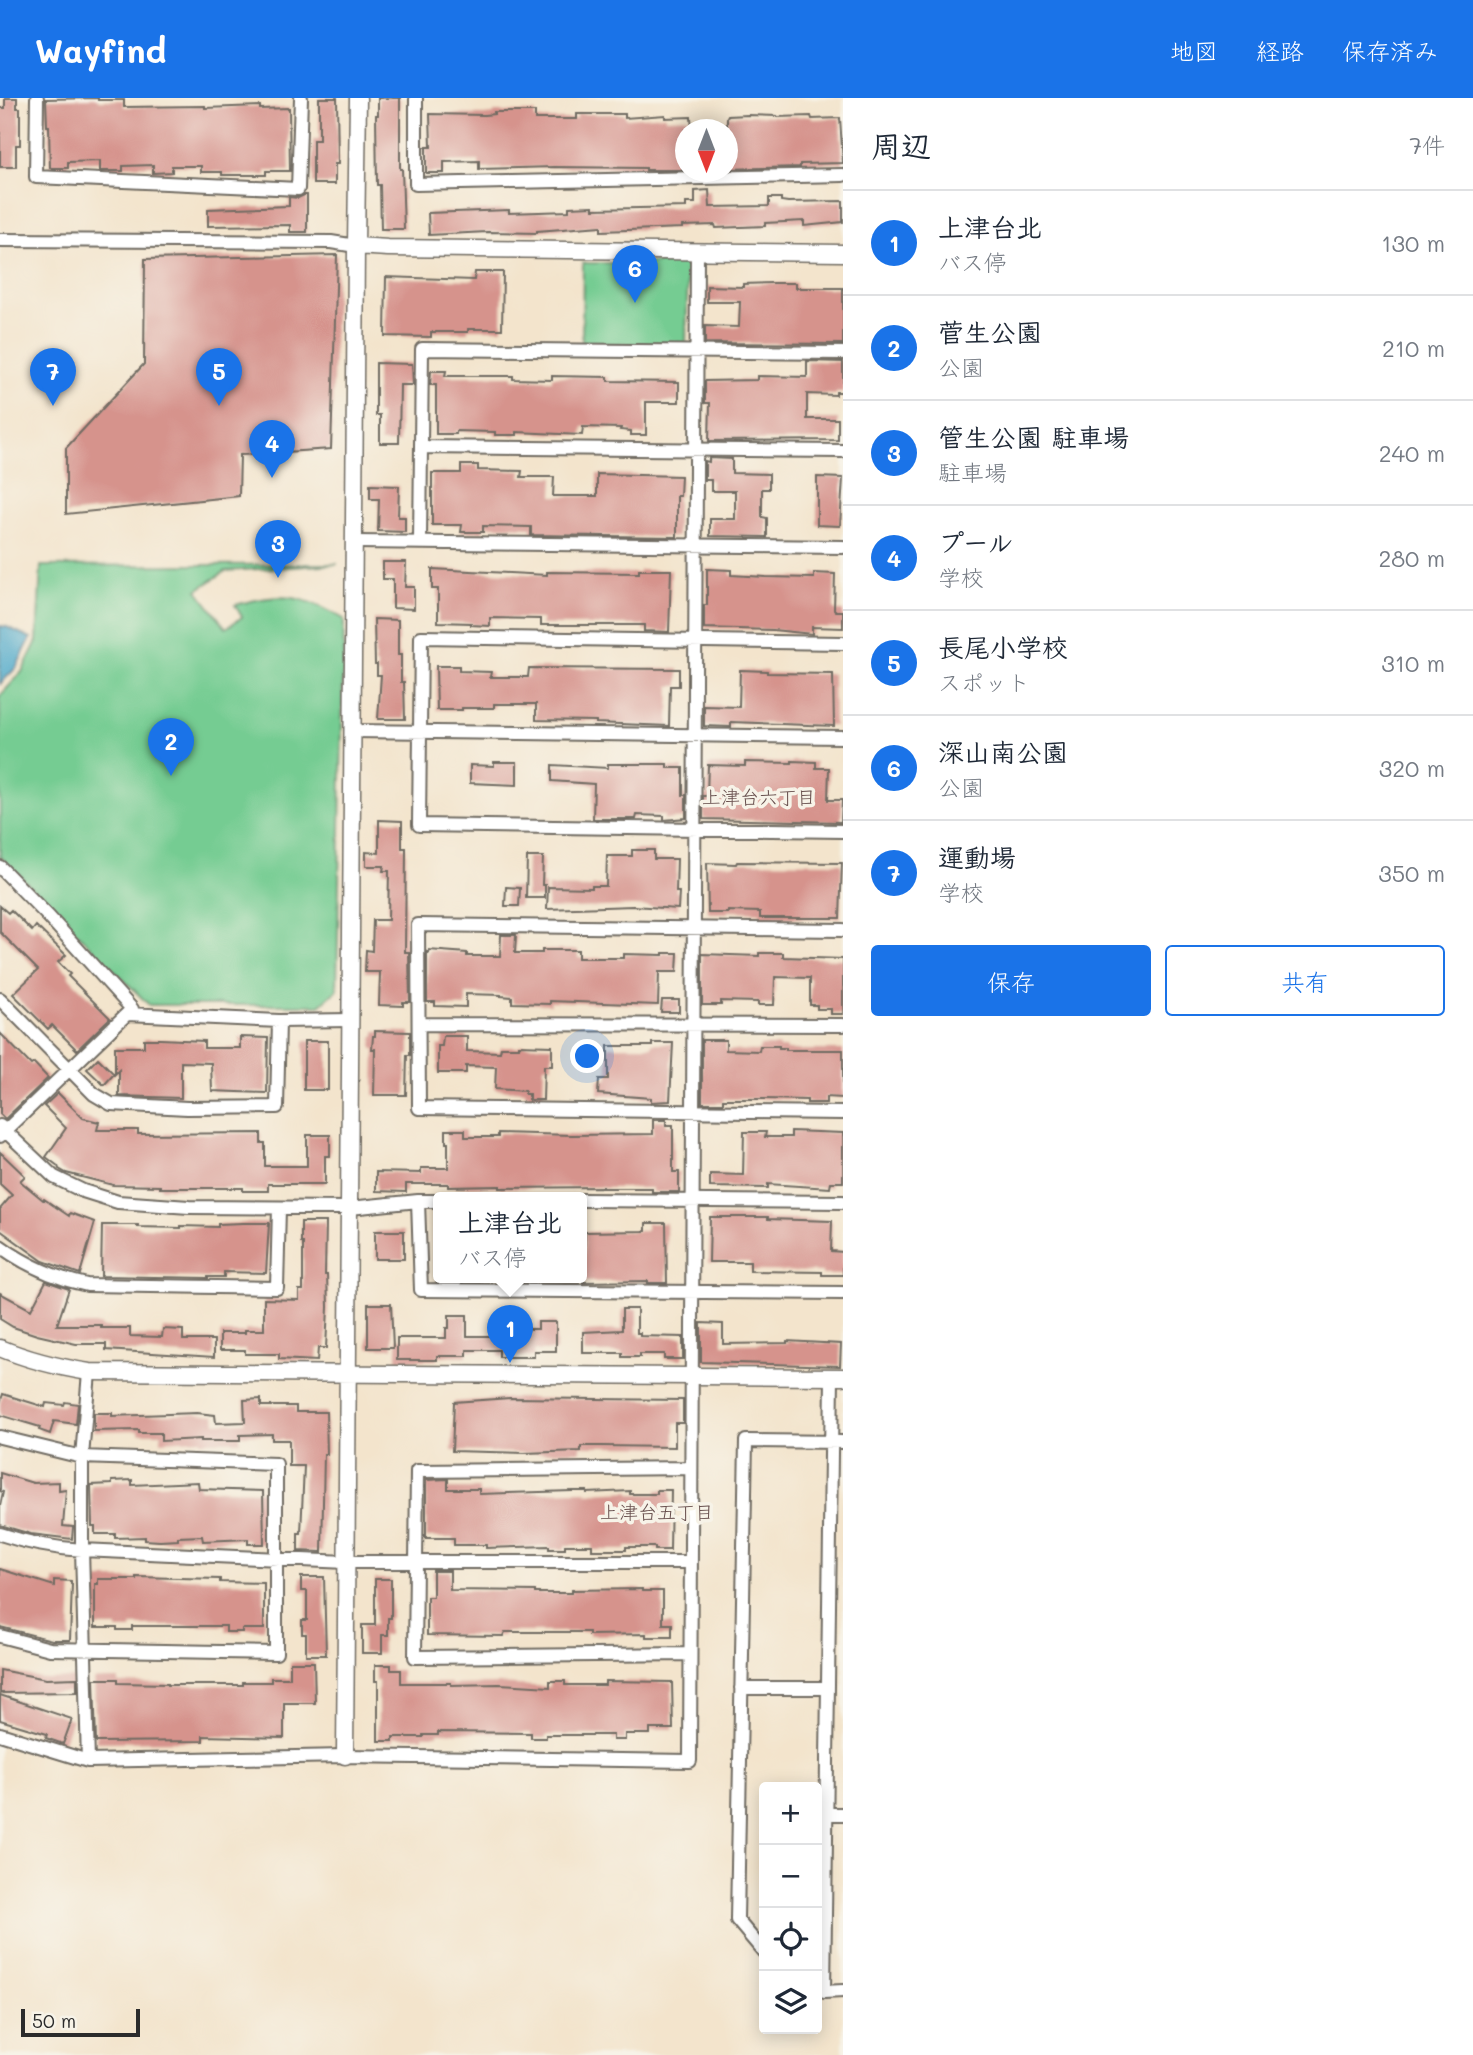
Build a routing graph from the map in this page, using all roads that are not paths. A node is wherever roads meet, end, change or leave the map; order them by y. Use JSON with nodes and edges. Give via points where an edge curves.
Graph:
{"nodes":[{"id":1,"x":37,"y":98,"type":"edge"},
{"id":2,"x":301,"y":98,"type":"edge"},
{"id":3,"x":359,"y":98,"type":"edge"},
{"id":4,"x":416,"y":98,"type":"edge"},
{"id":5,"x":843,"y":175,"type":"edge"},
{"id":6,"x":0,"y":240,"type":"edge"},
{"id":7,"x":356,"y":246,"type":"junction"},
{"id":8,"x":697,"y":251,"type":"junction"},
{"id":9,"x":843,"y":253,"type":"edge"},
{"id":10,"x":696,"y":352,"type":"junction"},
{"id":11,"x":843,"y":353,"type":"edge"},
{"id":12,"x":421,"y":447,"type":"junction"},
{"id":13,"x":696,"y":450,"type":"junction"},
{"id":14,"x":843,"y":451,"type":"edge"},
{"id":15,"x":355,"y":542,"type":"junction"},
{"id":16,"x":420,"y":542,"type":"junction"},
{"id":17,"x":695,"y":545,"type":"junction"},
{"id":18,"x":843,"y":547,"type":"edge"},
{"id":19,"x":695,"y":641,"type":"junction"},
{"id":20,"x":843,"y":643,"type":"edge"},
{"id":21,"x":353,"y":731,"type":"junction"},
{"id":22,"x":420,"y":732,"type":"junction"},
{"id":23,"x":695,"y":735,"type":"junction"},
{"id":24,"x":843,"y":737,"type":"edge"},
{"id":25,"x":694,"y":829,"type":"junction"},
{"id":26,"x":843,"y":831,"type":"edge"},
{"id":27,"x":0,"y":867,"type":"edge"},
{"id":28,"x":694,"y":928,"type":"junction"},
{"id":29,"x":843,"y":930,"type":"edge"},
{"id":30,"x":0,"y":999,"type":"edge"},
{"id":31,"x":127,"y":1014,"type":"junction"},
{"id":32,"x":351,"y":1020,"type":"junction"},
{"id":33,"x":279,"y":1021,"type":"junction"},
{"id":34,"x":420,"y":1024,"type":"junction"},
{"id":35,"x":693,"y":1025,"type":"junction"},
{"id":36,"x":843,"y":1026,"type":"edge"},
{"id":37,"x":70,"y":1069,"type":"junction"},
{"id":38,"x":693,"y":1111,"type":"junction"},
{"id":39,"x":843,"y":1113,"type":"edge"},
{"id":40,"x":2,"y":1131,"type":"edge"},
{"id":41,"x":587,"y":1200,"type":"edge"},
{"id":42,"x":692,"y":1200,"type":"junction"},
{"id":43,"x":418,"y":1201,"type":"junction"},
{"id":44,"x":433,"y":1201,"type":"edge"},
{"id":45,"x":843,"y":1202,"type":"edge"},
{"id":46,"x":279,"y":1208,"type":"junction"},
{"id":47,"x":350,"y":1208,"type":"junction"},
{"id":48,"x":0,"y":1246,"type":"edge"},
{"id":49,"x":693,"y":1291,"type":"junction"},
{"id":50,"x":843,"y":1293,"type":"edge"},
{"id":51,"x":0,"y":1348,"type":"edge"},
{"id":52,"x":89,"y":1372,"type":"junction"},
{"id":53,"x":348,"y":1375,"type":"junction"},
{"id":54,"x":693,"y":1376,"type":"junction"},
{"id":55,"x":838,"y":1377,"type":"edge"},
{"id":56,"x":0,"y":1437,"type":"edge"},
{"id":57,"x":837,"y":1442,"type":"edge"},
{"id":58,"x":82,"y":1457,"type":"junction"},
{"id":59,"x":691,"y":1468,"type":"junction"},
{"id":60,"x":837,"y":1511,"type":"edge"},
{"id":61,"x":0,"y":1534,"type":"edge"},
{"id":62,"x":82,"y":1550,"type":"junction"},
{"id":63,"x":276,"y":1559,"type":"junction"},
{"id":64,"x":347,"y":1562,"type":"junction"},
{"id":65,"x":416,"y":1562,"type":"junction"},
{"id":66,"x":691,"y":1562,"type":"junction"},
{"id":67,"x":836,"y":1606,"type":"edge"},
{"id":68,"x":0,"y":1636,"type":"edge"},
{"id":69,"x":85,"y":1649,"type":"junction"},
{"id":70,"x":690,"y":1654,"type":"junction"},
{"id":71,"x":741,"y":1688,"type":"junction"},
{"id":72,"x":828,"y":1688,"type":"junction"},
{"id":73,"x":0,"y":1734,"type":"edge"},
{"id":74,"x":345,"y":1756,"type":"junction"},
{"id":75,"x":88,"y":1761,"type":"junction"},
{"id":76,"x":826,"y":1814,"type":"junction"},
{"id":77,"x":843,"y":1814,"type":"edge"},
{"id":78,"x":822,"y":1909,"type":"edge"},
{"id":79,"x":759,"y":1946,"type":"edge"},
{"id":80,"x":822,"y":1971,"type":"edge"},
{"id":81,"x":843,"y":1991,"type":"edge"}],
"edges":[{"from":1,"to":2,"type":"street","via":[[36,177],[299,190]]},
{"from":3,"to":7,"type":"street"},
{"from":4,"to":5,"type":"street","via":[[416,184]]},
{"from":6,"to":7,"type":"street","via":[[331,242]]},
{"from":7,"to":8,"type":"street"},
{"from":7,"to":15,"type":"street"},
{"from":8,"to":9,"type":"street"},
{"from":8,"to":10,"type":"street"},
{"from":10,"to":11,"type":"street"},
{"from":10,"to":12,"type":"street","via":[[422,349]]},
{"from":10,"to":13,"type":"street"},
{"from":12,"to":13,"type":"street"},
{"from":12,"to":16,"type":"street"},
{"from":13,"to":14,"type":"street"},
{"from":13,"to":17,"type":"street"},
{"from":15,"to":16,"type":"street"},
{"from":15,"to":21,"type":"street"},
{"from":16,"to":17,"type":"street"},
{"from":17,"to":18,"type":"street"},
{"from":17,"to":19,"type":"street"},
{"from":19,"to":20,"type":"street"},
{"from":19,"to":22,"type":"street","via":[[421,637]]},
{"from":19,"to":23,"type":"street"},
{"from":21,"to":22,"type":"street"},
{"from":21,"to":32,"type":"street"},
{"from":22,"to":23,"type":"street"},
{"from":22,"to":25,"type":"street","via":[[419,825]]},
{"from":23,"to":24,"type":"street"},
{"from":23,"to":25,"type":"street"},
{"from":25,"to":26,"type":"street"},
{"from":25,"to":28,"type":"street"},
{"from":27,"to":31,"type":"street","via":[[132,1009]]},
{"from":28,"to":29,"type":"street"},
{"from":28,"to":34,"type":"street","via":[[418,925]]},
{"from":28,"to":35,"type":"street"},
{"from":30,"to":37,"type":"street"},
{"from":31,"to":33,"type":"street"},
{"from":31,"to":37,"type":"street"},
{"from":32,"to":33,"type":"street"},
{"from":32,"to":47,"type":"street"},
{"from":33,"to":37,"type":"street","via":[[277,1107],[111,1104]]},
{"from":34,"to":35,"type":"street"},
{"from":34,"to":38,"type":"street","via":[[419,1108]]},
{"from":35,"to":36,"type":"street"},
{"from":35,"to":38,"type":"street"},
{"from":37,"to":40,"type":"street"},
{"from":38,"to":39,"type":"street"},
{"from":38,"to":42,"type":"street"},
{"from":40,"to":46,"type":"street","via":[[54,1177],[118,1202]]},
{"from":41,"to":42,"type":"street"},
{"from":42,"to":45,"type":"street"},
{"from":42,"to":49,"type":"street"},
{"from":43,"to":44,"type":"street"},
{"from":43,"to":47,"type":"street"},
{"from":43,"to":49,"type":"street","via":[[421,1290]]},
{"from":46,"to":47,"type":"street"},
{"from":46,"to":48,"type":"street","via":[[277,1288],[87,1285],[62,1279]]},
{"from":47,"to":53,"type":"street"},
{"from":49,"to":50,"type":"street"},
{"from":49,"to":54,"type":"street"},
{"from":51,"to":52,"type":"street","via":[[56,1367]]},
{"from":52,"to":53,"type":"street"},
{"from":52,"to":58,"type":"street"},
{"from":53,"to":54,"type":"street"},
{"from":53,"to":64,"type":"street"},
{"from":54,"to":55,"type":"street"},
{"from":54,"to":59,"type":"street"},
{"from":55,"to":57,"type":"street"},
{"from":56,"to":58,"type":"street"},
{"from":57,"to":60,"type":"street"},
{"from":57,"to":71,"type":"street","via":[[746,1441]]},
{"from":58,"to":62,"type":"street"},
{"from":58,"to":63,"type":"street","via":[[276,1464]]},
{"from":59,"to":65,"type":"street","via":[[417,1471]]},
{"from":59,"to":66,"type":"street"},
{"from":60,"to":67,"type":"street"},
{"from":61,"to":62,"type":"street","via":[[22,1542]]},
{"from":62,"to":63,"type":"street"},
{"from":62,"to":69,"type":"street"},
{"from":63,"to":64,"type":"street"},
{"from":63,"to":69,"type":"street","via":[[276,1653]]},
{"from":64,"to":65,"type":"street"},
{"from":64,"to":74,"type":"street"},
{"from":65,"to":66,"type":"street"},
{"from":65,"to":70,"type":"street","via":[[415,1657]]},
{"from":66,"to":70,"type":"street"},
{"from":67,"to":72,"type":"street"},
{"from":68,"to":69,"type":"street","via":[[50,1649]]},
{"from":69,"to":75,"type":"street"},
{"from":70,"to":74,"type":"street","via":[[690,1761]]},
{"from":71,"to":72,"type":"street"},
{"from":71,"to":79,"type":"street","via":[[737,1920]]},
{"from":72,"to":76,"type":"street"},
{"from":73,"to":75,"type":"street"},
{"from":74,"to":75,"type":"street"},
{"from":76,"to":77,"type":"street"},
{"from":76,"to":78,"type":"street"},
{"from":80,"to":81,"type":"street","via":[[824,1992]]}]}
